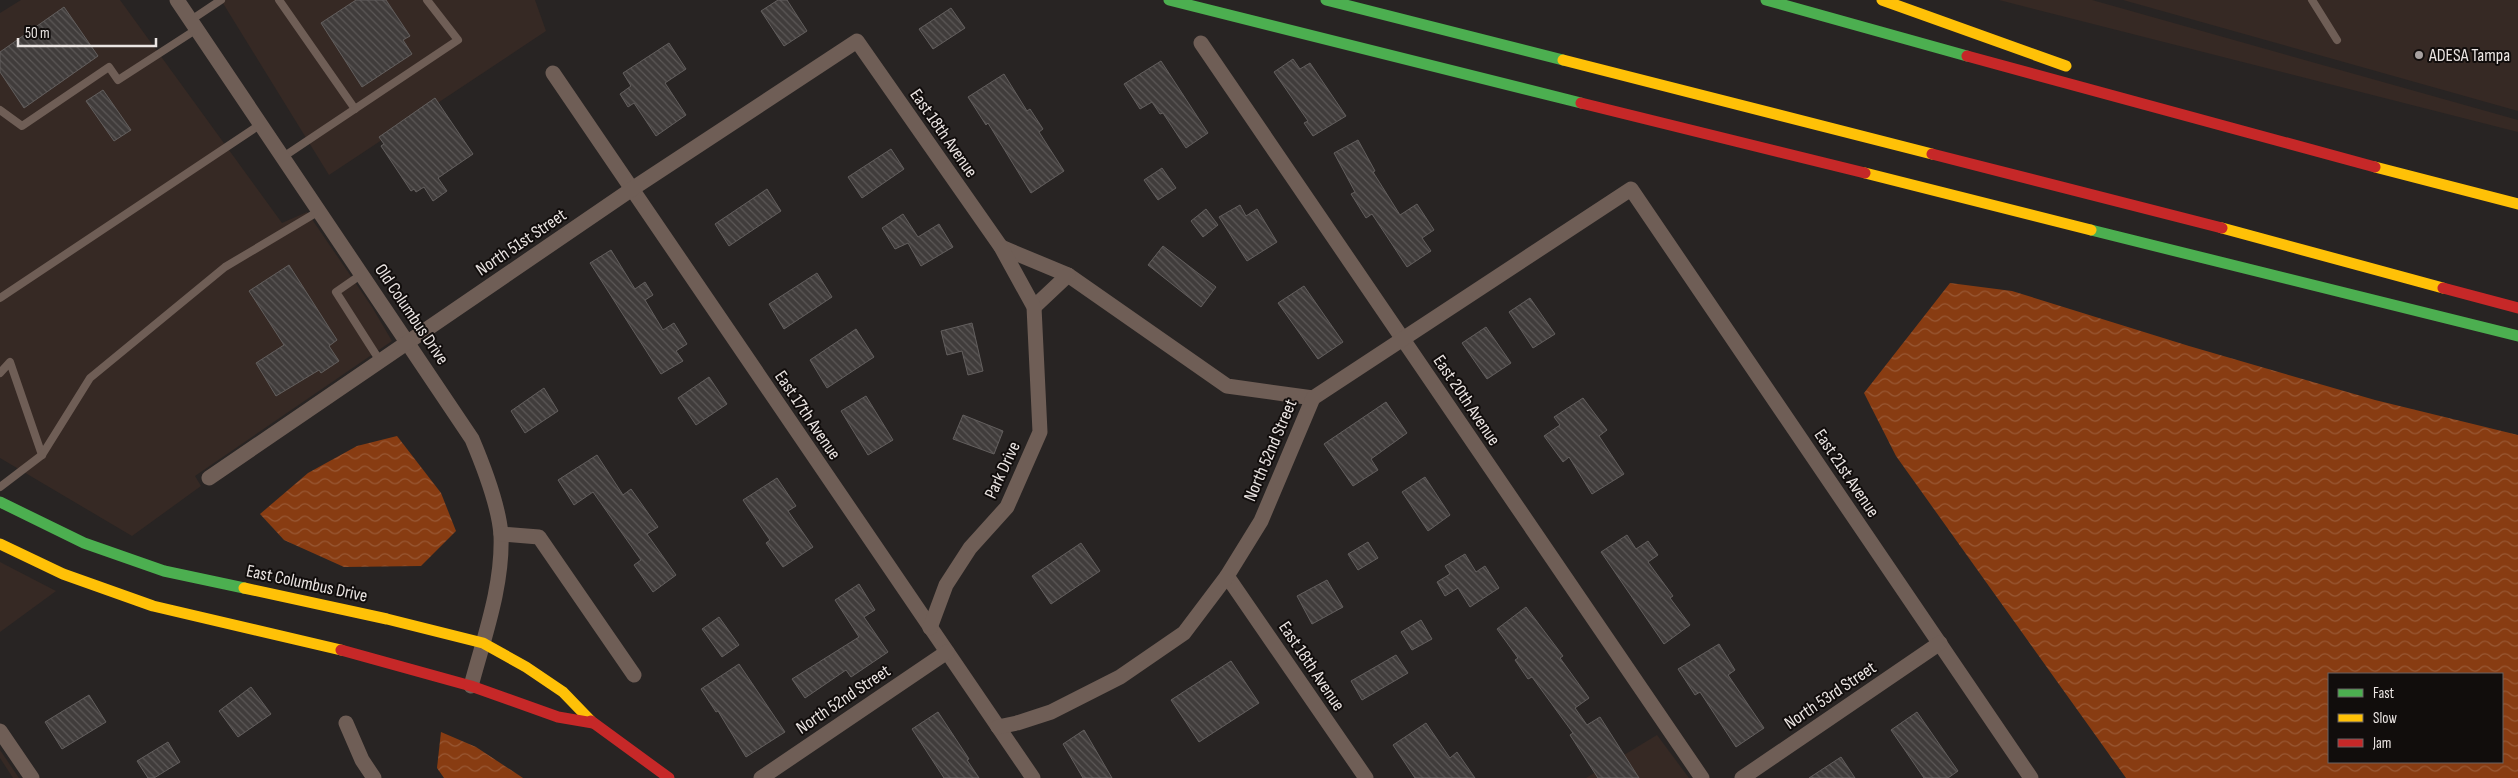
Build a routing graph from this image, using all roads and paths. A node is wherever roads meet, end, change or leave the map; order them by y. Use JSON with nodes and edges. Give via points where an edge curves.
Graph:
{"nodes":[{"id":1,"x":177,"y":0,"type":"edge"},
{"id":2,"x":221,"y":0,"type":"edge"},
{"id":3,"x":280,"y":0,"type":"edge"},
{"id":4,"x":427,"y":0,"type":"edge"},
{"id":5,"x":1169,"y":0,"type":"edge"},
{"id":6,"x":1326,"y":0,"type":"edge"},
{"id":7,"x":1766,"y":0,"type":"edge"},
{"id":8,"x":1882,"y":0,"type":"edge"},
{"id":9,"x":2312,"y":0,"type":"edge"},
{"id":10,"x":194,"y":24,"type":"junction"},
{"id":11,"x":2337,"y":40,"type":"dead end"},
{"id":12,"x":857,"y":41,"type":"joint"},
{"id":13,"x":1201,"y":44,"type":"dead end"},
{"id":14,"x":2073,"y":69,"type":"dead end"},
{"id":15,"x":553,"y":73,"type":"dead end"},
{"id":16,"x":2110,"y":82,"type":"dead end"},
{"id":17,"x":355,"y":109,"type":"junction"},
{"id":18,"x":0,"y":110,"type":"edge"},
{"id":19,"x":261,"y":124,"type":"junction"},
{"id":20,"x":2260,"y":136,"type":"junction"},
{"id":21,"x":283,"y":157,"type":"junction"},
{"id":22,"x":1631,"y":188,"type":"joint"},
{"id":23,"x":632,"y":189,"type":"junction"},
{"id":24,"x":2518,"y":204,"type":"edge"},
{"id":25,"x":320,"y":211,"type":"junction"},
{"id":26,"x":1001,"y":247,"type":"junction"},
{"id":27,"x":362,"y":274,"type":"junction"},
{"id":28,"x":1068,"y":275,"type":"junction"},
{"id":29,"x":0,"y":298,"type":"edge"},
{"id":30,"x":1034,"y":307,"type":"junction"},
{"id":31,"x":2518,"y":308,"type":"edge"},
{"id":32,"x":2518,"y":336,"type":"edge"},
{"id":33,"x":1403,"y":340,"type":"junction"},
{"id":34,"x":408,"y":342,"type":"junction"},
{"id":35,"x":380,"y":361,"type":"junction"},
{"id":36,"x":0,"y":374,"type":"edge"},
{"id":37,"x":1313,"y":398,"type":"junction"},
{"id":38,"x":42,"y":455,"type":"junction"},
{"id":39,"x":209,"y":478,"type":"dead end"},
{"id":40,"x":0,"y":487,"type":"edge"},
{"id":41,"x":0,"y":502,"type":"edge"},
{"id":42,"x":501,"y":534,"type":"junction"},
{"id":43,"x":0,"y":544,"type":"edge"},
{"id":44,"x":1227,"y":576,"type":"junction"},
{"id":45,"x":930,"y":628,"type":"junction"},
{"id":46,"x":482,"y":643,"type":"junction"},
{"id":47,"x":1940,"y":643,"type":"junction"},
{"id":48,"x":947,"y":652,"type":"junction"},
{"id":49,"x":634,"y":675,"type":"dead end"},
{"id":50,"x":472,"y":686,"type":"junction"},
{"id":51,"x":346,"y":723,"type":"dead end"},
{"id":52,"x":593,"y":723,"type":"junction"},
{"id":53,"x":998,"y":727,"type":"junction"},
{"id":54,"x":0,"y":731,"type":"edge"},
{"id":55,"x":32,"y":778,"type":"edge"},
{"id":56,"x":374,"y":778,"type":"edge"},
{"id":57,"x":669,"y":778,"type":"edge"},
{"id":58,"x":761,"y":778,"type":"edge"},
{"id":59,"x":1033,"y":778,"type":"edge"},
{"id":60,"x":1366,"y":778,"type":"edge"},
{"id":61,"x":1702,"y":778,"type":"edge"},
{"id":62,"x":1742,"y":778,"type":"edge"},
{"id":63,"x":2031,"y":778,"type":"edge"}],
"edges":[{"from":1,"to":10,"type":"street","name":"Old Columbus Drive"},
{"from":2,"to":10,"type":"lane"},
{"from":3,"to":17,"type":"lane"},
{"from":4,"to":17,"type":"lane","via":[[458,40]]},
{"from":5,"to":32,"type":"main road"},
{"from":6,"to":31,"type":"main road","via":[[2197,222]]},
{"from":7,"to":20,"type":"main road"},
{"from":8,"to":14,"type":"main road"},
{"from":9,"to":11,"type":"lane"},
{"from":10,"to":18,"type":"lane","via":[[118,80],[109,67],[22,126]]},
{"from":10,"to":19,"type":"street","name":"Old Columbus Drive"},
{"from":12,"to":23,"type":"street","name":"North 51st Street"},
{"from":12,"to":26,"type":"street","name":"East 18th Avenue"},
{"from":13,"to":33,"type":"street","name":"East 20th Avenue"},
{"from":15,"to":23,"type":"street","name":"East 17th Avenue"},
{"from":16,"to":20,"type":"main road"},
{"from":17,"to":21,"type":"lane"},
{"from":19,"to":21,"type":"street","name":"Old Columbus Drive"},
{"from":19,"to":29,"type":"lane"},
{"from":20,"to":24,"type":"main road"},
{"from":21,"to":25,"type":"street","name":"Old Columbus Drive"},
{"from":22,"to":33,"type":"street","name":"North 52nd Street"},
{"from":22,"to":47,"type":"street","name":"East 21st Avenue"},
{"from":23,"to":34,"type":"street","name":"North 51st Street"},
{"from":23,"to":45,"type":"street","name":"East 17th Avenue"},
{"from":25,"to":27,"type":"street","name":"Old Columbus Drive"},
{"from":25,"to":38,"type":"lane","via":[[225,267],[90,378]]},
{"from":26,"to":28,"type":"street"},
{"from":26,"to":30,"type":"street","name":"Park Drive"},
{"from":27,"to":34,"type":"street","name":"Old Columbus Drive"},
{"from":27,"to":35,"type":"lane","via":[[336,292]]},
{"from":28,"to":30,"type":"street"},
{"from":28,"to":37,"type":"street","via":[[1227,386]]},
{"from":30,"to":45,"type":"street","name":"Park Drive","via":[[1040,432],[1006,508],[970,548],[946,585]]},
{"from":33,"to":37,"type":"street","name":"North 52nd Street"},
{"from":33,"to":61,"type":"street","name":"East 20th Avenue"},
{"from":34,"to":35,"type":"street","name":"North 51st Street"},
{"from":34,"to":42,"type":"street","name":"Old Columbus Drive","via":[[472,439],[487,476]]},
{"from":35,"to":39,"type":"street","name":"North 51st Street"},
{"from":36,"to":38,"type":"lane","via":[[10,362]]},
{"from":37,"to":44,"type":"street","name":"North 52nd Street","via":[[1261,521]]},
{"from":38,"to":40,"type":"lane"},
{"from":41,"to":46,"type":"main road","name":"East Columbus Drive","via":[[84,543],[164,571]]},
{"from":42,"to":46,"type":"street","name":"Old Columbus Drive","via":[[498,583]]},
{"from":42,"to":49,"type":"street","via":[[539,537]]},
{"from":43,"to":50,"type":"main road","name":"East Columbus Drive","via":[[63,574],[153,606],[341,650]]},
{"from":44,"to":53,"type":"street","name":"North 52nd Street","via":[[1184,633],[1120,677],[1051,712]]},
{"from":44,"to":60,"type":"street","name":"East 18th Avenue"},
{"from":45,"to":48,"type":"street","name":"East 17th Avenue"},
{"from":46,"to":50,"type":"street","name":"Old Columbus Drive"},
{"from":46,"to":52,"type":"main road","name":"East Columbus Drive","via":[[526,667],[562,692]]},
{"from":47,"to":62,"type":"street","name":"North 53rd Street"},
{"from":47,"to":63,"type":"street","name":"East 21st Avenue"},
{"from":48,"to":53,"type":"street","name":"East 17th Avenue"},
{"from":48,"to":58,"type":"street","name":"North 52nd Street"},
{"from":50,"to":52,"type":"main road","name":"East Columbus Drive","via":[[542,712]]},
{"from":51,"to":56,"type":"street","via":[[362,760]]},
{"from":52,"to":57,"type":"main road","name":"East Columbus Drive"},
{"from":53,"to":59,"type":"street","name":"East 17th Avenue"},
{"from":54,"to":55,"type":"street"}]}
